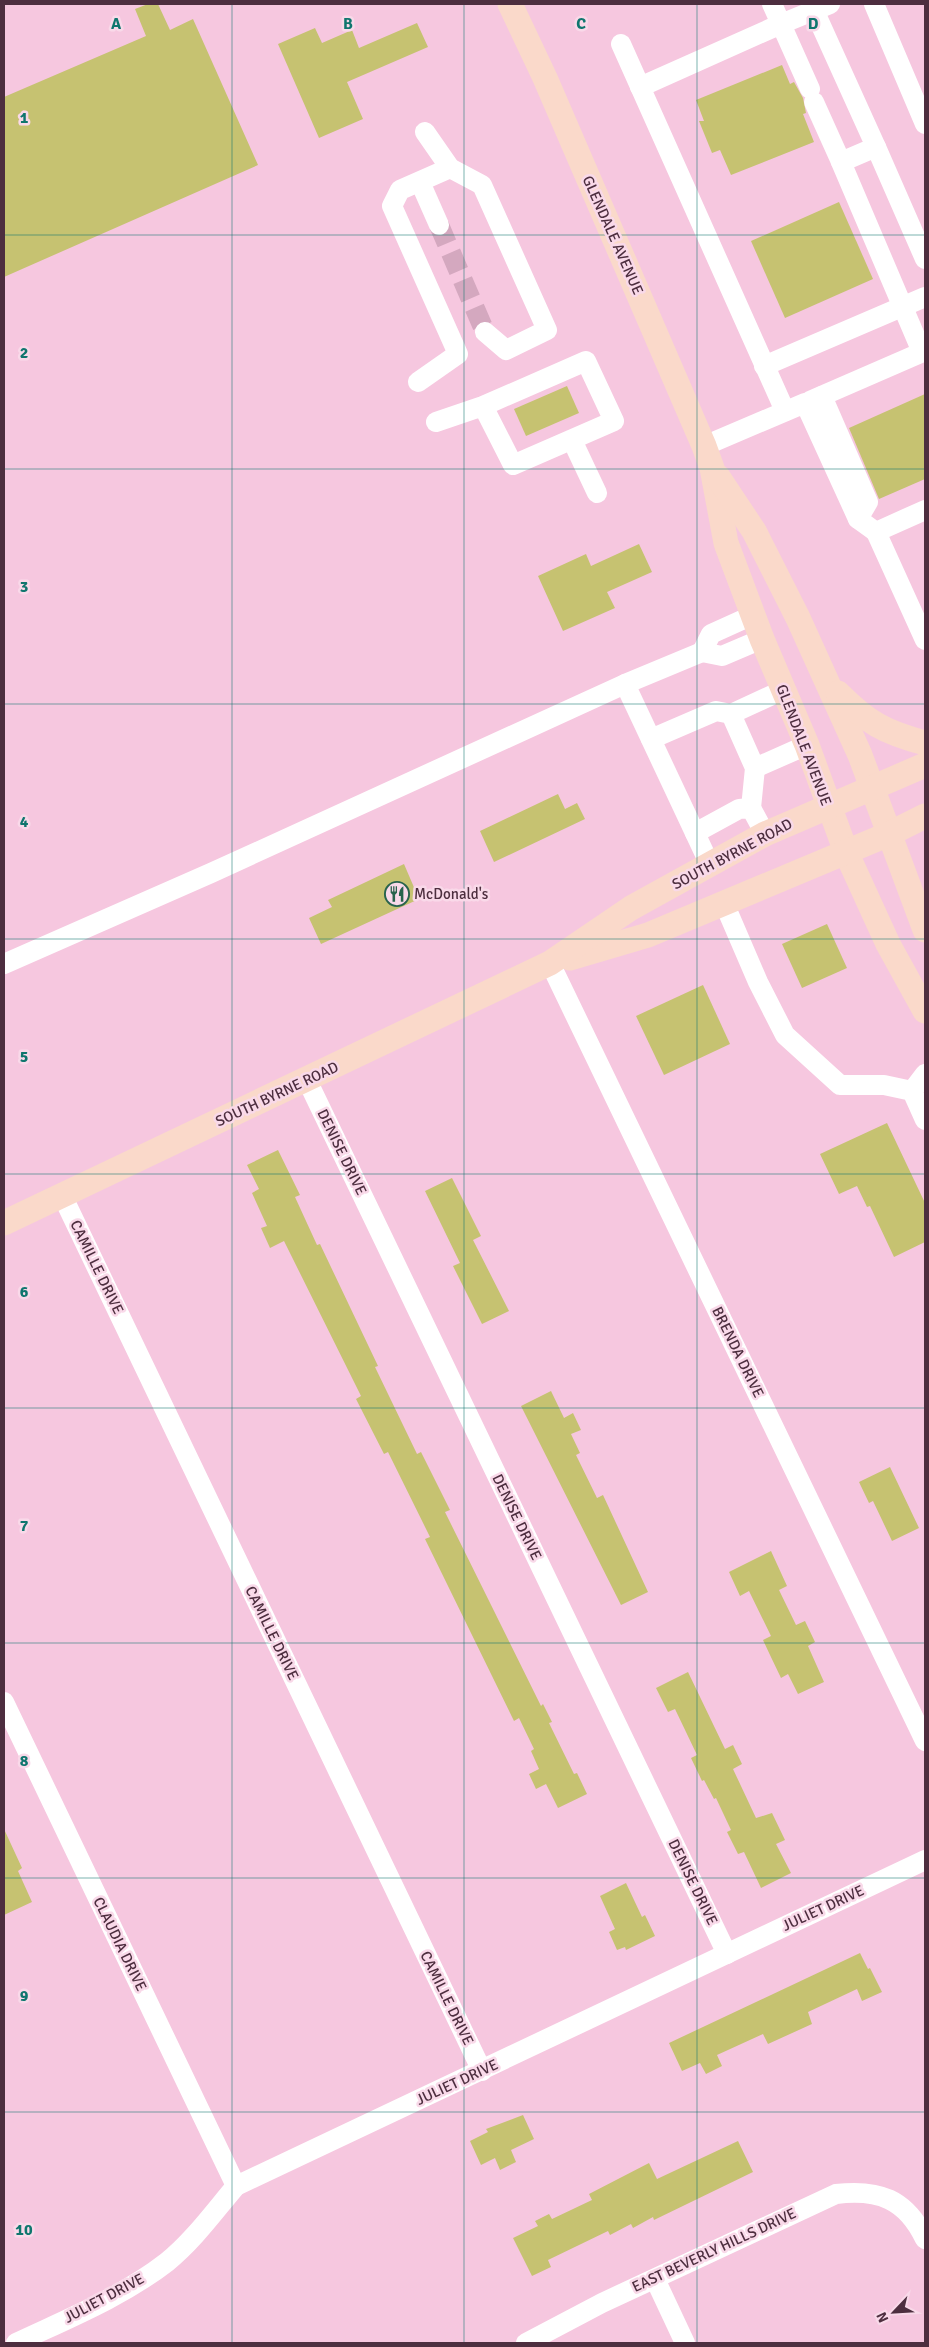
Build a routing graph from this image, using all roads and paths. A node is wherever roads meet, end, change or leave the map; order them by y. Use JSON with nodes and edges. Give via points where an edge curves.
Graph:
{"nodes":[{"id":1,"x":510,"y":4,"type":"edge"},
{"id":2,"x":772,"y":4,"type":"edge"},
{"id":3,"x":874,"y":4,"type":"edge"},
{"id":4,"x":822,"y":7,"type":"edge"},
{"id":5,"x":781,"y":24,"type":"junction"},
{"id":6,"x":621,"y":44,"type":"dead end"},
{"id":7,"x":640,"y":87,"type":"junction"},
{"id":8,"x":925,"y":124,"type":"edge"},
{"id":9,"x":425,"y":132,"type":"dead end"},
{"id":10,"x":876,"y":147,"type":"junction"},
{"id":11,"x":841,"y":162,"type":"junction"},
{"id":12,"x":450,"y":168,"type":"junction"},
{"id":13,"x":420,"y":182,"type":"junction"},
{"id":14,"x":439,"y":225,"type":"tunnel mouth"},
{"id":15,"x":925,"y":259,"type":"edge"},
{"id":16,"x":925,"y":297,"type":"edge"},
{"id":17,"x":903,"y":307,"type":"junction"},
{"id":18,"x":485,"y":332,"type":"tunnel mouth"},
{"id":19,"x":924,"y":352,"type":"edge"},
{"id":20,"x":764,"y":366,"type":"junction"},
{"id":21,"x":418,"y":382,"type":"dead end"},
{"id":22,"x":814,"y":399,"type":"junction"},
{"id":23,"x":785,"y":411,"type":"junction"},
{"id":24,"x":487,"y":412,"type":"junction"},
{"id":25,"x":436,"y":422,"type":"dead end"},
{"id":26,"x":603,"y":426,"type":"junction"},
{"id":27,"x":572,"y":440,"type":"junction"},
{"id":28,"x":708,"y":457,"type":"junction"},
{"id":29,"x":597,"y":493,"type":"dead end"},
{"id":30,"x":925,"y":510,"type":"edge"},
{"id":31,"x":876,"y":532,"type":"junction"},
{"id":32,"x":753,"y":615,"type":"junction"},
{"id":33,"x":762,"y":639,"type":"junction"},
{"id":34,"x":925,"y":640,"type":"edge"},
{"id":35,"x":702,"y":652,"type":"junction"},
{"id":36,"x":826,"y":680,"type":"junction"},
{"id":37,"x":625,"y":684,"type":"junction"},
{"id":38,"x":783,"y":690,"type":"junction"},
{"id":39,"x":731,"y":714,"type":"junction"},
{"id":40,"x":651,"y":739,"type":"junction"},
{"id":41,"x":925,"y":744,"type":"edge"},
{"id":42,"x":807,"y":745,"type":"junction"},
{"id":43,"x":925,"y":765,"type":"edge"},
{"id":44,"x":755,"y":768,"type":"junction"},
{"id":45,"x":872,"y":788,"type":"junction"},
{"id":46,"x":828,"y":806,"type":"junction"},
{"id":47,"x":751,"y":808,"type":"junction"},
{"id":48,"x":925,"y":816,"type":"edge"},
{"id":49,"x":695,"y":833,"type":"junction"},
{"id":50,"x":766,"y":834,"type":"junction"},
{"id":51,"x":889,"y":834,"type":"junction"},
{"id":52,"x":846,"y":852,"type":"junction"},
{"id":53,"x":710,"y":865,"type":"junction"},
{"id":54,"x":724,"y":903,"type":"junction"},
{"id":55,"x":925,"y":930,"type":"edge"},
{"id":56,"x":550,"y":963,"type":"junction"},
{"id":57,"x":4,"y":964,"type":"edge"},
{"id":58,"x":925,"y":1011,"type":"edge"},
{"id":59,"x":925,"y":1074,"type":"edge"},
{"id":60,"x":307,"y":1080,"type":"junction"},
{"id":61,"x":912,"y":1091,"type":"junction"},
{"id":62,"x":925,"y":1120,"type":"edge"},
{"id":63,"x":62,"y":1194,"type":"junction"},
{"id":64,"x":4,"y":1223,"type":"edge"},
{"id":65,"x":4,"y":1702,"type":"edge"},
{"id":66,"x":925,"y":1741,"type":"edge"},
{"id":67,"x":925,"y":1860,"type":"edge"},
{"id":68,"x":727,"y":1954,"type":"junction"},
{"id":69,"x":482,"y":2071,"type":"junction"},
{"id":70,"x":236,"y":2186,"type":"junction"},
{"id":71,"x":925,"y":2239,"type":"edge"},
{"id":72,"x":655,"y":2279,"type":"junction"},
{"id":73,"x":4,"y":2334,"type":"edge"},
{"id":74,"x":8,"y":2343,"type":"edge"},
{"id":75,"x":16,"y":2343,"type":"edge"},
{"id":76,"x":526,"y":2343,"type":"edge"},
{"id":77,"x":685,"y":2343,"type":"edge"}],
"edges":[{"from":1,"to":28,"type":"main road","name":"GLENDALE AVENUE"},
{"from":2,"to":5,"type":"street"},
{"from":3,"to":8,"type":"street"},
{"from":4,"to":5,"type":"street"},
{"from":4,"to":10,"type":"street"},
{"from":5,"to":7,"type":"street"},
{"from":5,"to":11,"type":"street"},
{"from":6,"to":7,"type":"street"},
{"from":7,"to":20,"type":"street"},
{"from":9,"to":12,"type":"street"},
{"from":10,"to":11,"type":"street"},
{"from":10,"to":15,"type":"street"},
{"from":11,"to":17,"type":"street"},
{"from":12,"to":13,"type":"street"},
{"from":12,"to":18,"type":"street","via":[[482,185],[547,330],[506,350]]},
{"from":13,"to":14,"type":"street"},
{"from":13,"to":21,"type":"street","via":[[400,190],[392,206],[458,354]]},
{"from":16,"to":17,"type":"street"},
{"from":17,"to":19,"type":"street"},
{"from":17,"to":20,"type":"street"},
{"from":19,"to":22,"type":"street"},
{"from":20,"to":23,"type":"street"},
{"from":22,"to":23,"type":"street"},
{"from":22,"to":31,"type":"street","via":[[858,519]]},
{"from":23,"to":28,"type":"street"},
{"from":24,"to":25,"type":"street"},
{"from":24,"to":26,"type":"street","via":[[501,426],[515,451],[586,423]]},
{"from":24,"to":26,"type":"street","via":[[586,361],[614,421]]},
{"from":24,"to":27,"type":"street","via":[[513,465]]},
{"from":26,"to":27,"type":"street"},
{"from":27,"to":29,"type":"street"},
{"from":28,"to":32,"type":"main road","name":"GLENDALE AVENUE","via":[[726,543]]},
{"from":28,"to":36,"type":"main road","name":"GLENDALE AVENUE","via":[[754,531]]},
{"from":30,"to":31,"type":"street"},
{"from":31,"to":34,"type":"street"},
{"from":32,"to":33,"type":"main road","name":"GLENDALE AVENUE"},
{"from":32,"to":35,"type":"street","via":[[712,634]]},
{"from":33,"to":35,"type":"street","via":[[722,656]]},
{"from":33,"to":38,"type":"main road","name":"GLENDALE AVENUE"},
{"from":35,"to":37,"type":"street"},
{"from":36,"to":41,"type":"main road","via":[[861,716],[895,735]]},
{"from":36,"to":45,"type":"main road","name":"GLENDALE AVENUE"},
{"from":37,"to":40,"type":"street"},
{"from":37,"to":57,"type":"street"},
{"from":38,"to":39,"type":"street"},
{"from":38,"to":42,"type":"main road","name":"GLENDALE AVENUE"},
{"from":39,"to":40,"type":"street","via":[[716,711]]},
{"from":39,"to":44,"type":"street"},
{"from":40,"to":49,"type":"street"},
{"from":42,"to":44,"type":"street"},
{"from":42,"to":46,"type":"main road","name":"GLENDALE AVENUE"},
{"from":43,"to":45,"type":"main road","name":"SOUTH BYRNE ROAD"},
{"from":44,"to":47,"type":"street"},
{"from":45,"to":46,"type":"main road","name":"SOUTH BYRNE ROAD"},
{"from":45,"to":51,"type":"main road","name":"GLENDALE AVENUE"},
{"from":46,"to":50,"type":"main road","name":"SOUTH BYRNE ROAD"},
{"from":46,"to":52,"type":"main road","name":"GLENDALE AVENUE"},
{"from":47,"to":49,"type":"street","via":[[739,809]]},
{"from":47,"to":50,"type":"street"},
{"from":48,"to":51,"type":"main road","name":"SOUTH BYRNE ROAD"},
{"from":49,"to":53,"type":"street"},
{"from":50,"to":53,"type":"main road","name":"SOUTH BYRNE ROAD"},
{"from":51,"to":52,"type":"main road","name":"SOUTH BYRNE ROAD"},
{"from":51,"to":55,"type":"main road","name":"GLENDALE AVENUE"},
{"from":52,"to":54,"type":"main road","name":"SOUTH BYRNE ROAD"},
{"from":52,"to":58,"type":"main road","name":"GLENDALE AVENUE","via":[[888,944]]},
{"from":53,"to":56,"type":"main road","name":"SOUTH BYRNE ROAD","via":[[631,908]]},
{"from":54,"to":56,"type":"main road","name":"SOUTH BYRNE ROAD","via":[[648,935]]},
{"from":54,"to":61,"type":"street","via":[[785,1035],[840,1085],[884,1085]]},
{"from":56,"to":60,"type":"main road","name":"SOUTH BYRNE ROAD"},
{"from":56,"to":66,"type":"street","name":"BRENDA DRIVE"},
{"from":59,"to":61,"type":"street"},
{"from":60,"to":63,"type":"main road","name":"SOUTH BYRNE ROAD"},
{"from":60,"to":68,"type":"street","name":"DENISE DRIVE"},
{"from":61,"to":62,"type":"street"},
{"from":63,"to":64,"type":"main road","name":"SOUTH BYRNE ROAD"},
{"from":63,"to":69,"type":"street","name":"CAMILLE DRIVE"},
{"from":65,"to":70,"type":"street","name":"CLAUDIA DRIVE"},
{"from":67,"to":68,"type":"street","name":"JULIET DRIVE"},
{"from":68,"to":69,"type":"street","name":"JULIET DRIVE"},
{"from":69,"to":70,"type":"street","name":"JULIET DRIVE"},
{"from":70,"to":75,"type":"street","name":"JULIET DRIVE","via":[[187,2244],[167,2262],[115,2295]]},
{"from":71,"to":72,"type":"street","name":"EAST BEVERLY HILLS DRIVE","via":[[917,2221],[890,2199],[868,2193],[836,2194]]},
{"from":72,"to":76,"type":"street","name":"EAST BEVERLY HILLS DRIVE","via":[[602,2302]]},
{"from":72,"to":77,"type":"street"},
{"from":73,"to":74,"type":"street"}]}
